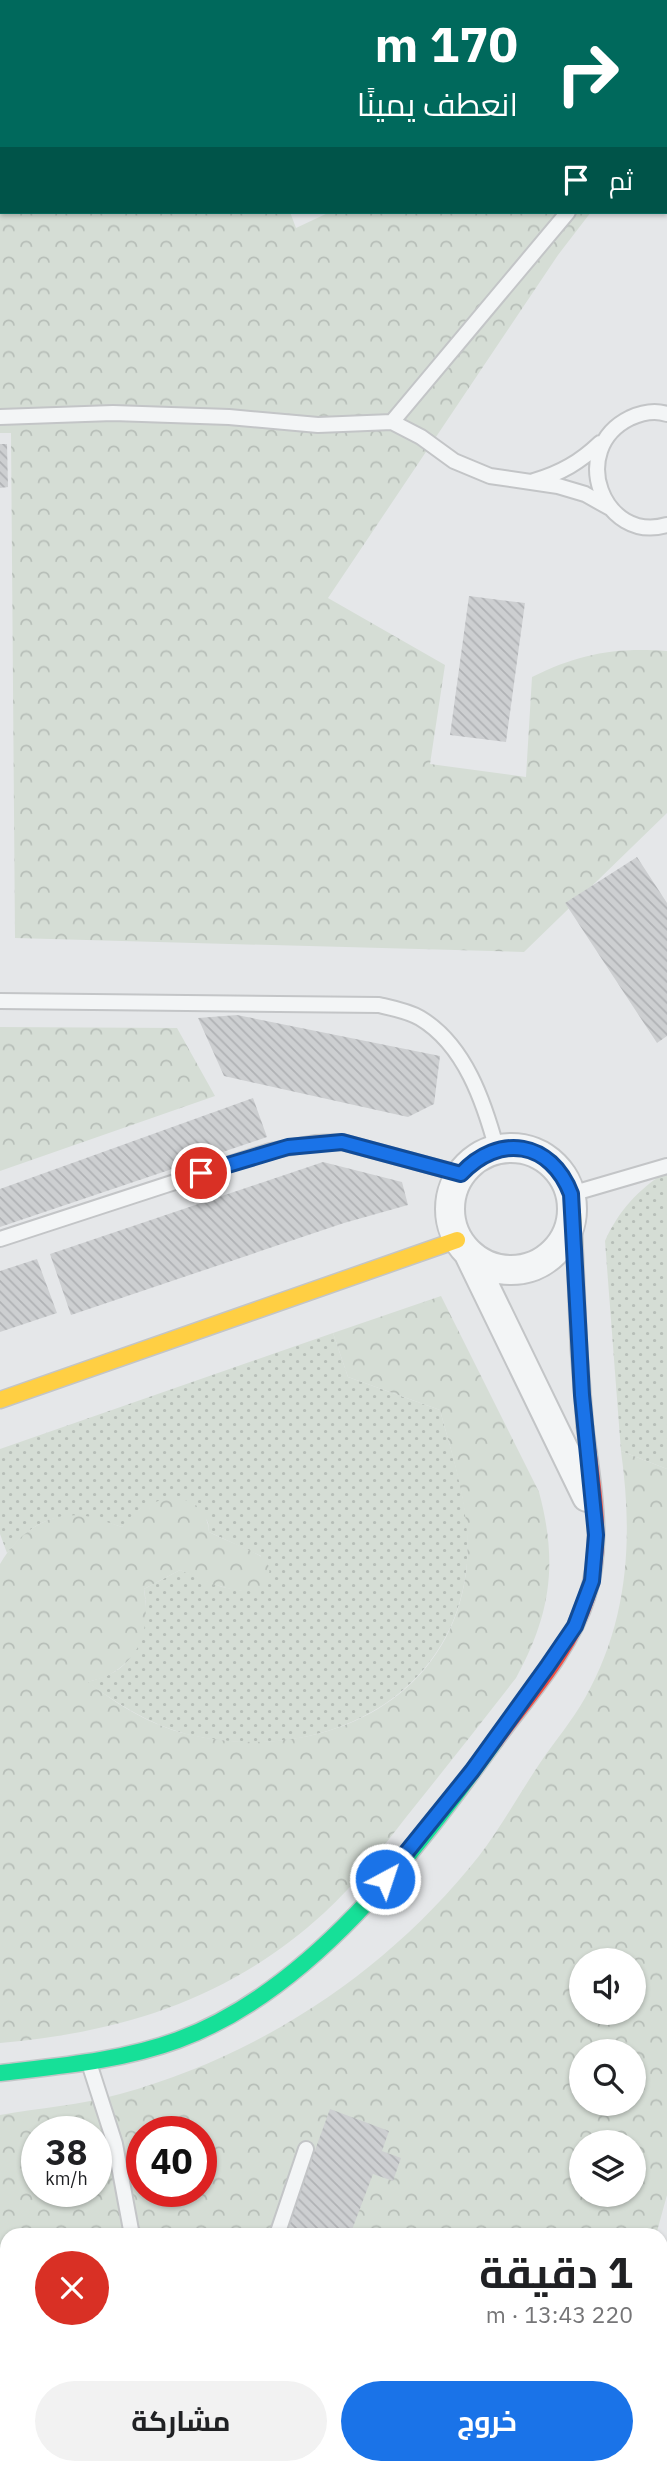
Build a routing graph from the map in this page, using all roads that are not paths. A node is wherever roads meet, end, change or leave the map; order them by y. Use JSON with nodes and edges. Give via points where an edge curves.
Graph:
{"nodes":[{"id":1,"x":566,"y":214,"type":"edge"},
{"id":2,"x":665,"y":412,"type":"edge"},
{"id":3,"x":0,"y":418,"type":"edge"},
{"id":4,"x":392,"y":422,"type":"junction"},
{"id":5,"x":604,"y":439,"type":"junction"},
{"id":6,"x":530,"y":483,"type":"junction"},
{"id":7,"x":610,"y":508,"type":"junction"},
{"id":8,"x":667,"y":525,"type":"edge"},
{"id":9,"x":0,"y":1001,"type":"edge"},
{"id":10,"x":497,"y":1150,"type":"junction"},
{"id":11,"x":667,"y":1166,"type":"edge"},
{"id":12,"x":461,"y":1174,"type":"junction"},
{"id":13,"x":572,"y":1203,"type":"junction"},
{"id":14,"x":0,"y":1239,"type":"edge"},
{"id":15,"x":463,"y":1247,"type":"junction"},
{"id":16,"x":0,"y":1400,"type":"edge"},
{"id":17,"x":593,"y":1508,"type":"junction"},
{"id":18,"x":89,"y":2062,"type":"junction"},
{"id":19,"x":0,"y":2073,"type":"edge"},
{"id":20,"x":306,"y":2149,"type":"dead end"},
{"id":21,"x":131,"y":2228,"type":"edge"},
{"id":22,"x":279,"y":2228,"type":"edge"}],
"edges":[{"from":1,"to":4,"type":"lane"},
{"from":2,"to":5,"type":"lane","via":[[639,414],[620,423]]},
{"from":3,"to":4,"type":"lane","via":[[113,413],[318,425]]},
{"from":4,"to":6,"type":"lane","via":[[454,461],[490,476]]},
{"from":5,"to":6,"type":"lane","via":[[558,474]]},
{"from":5,"to":7,"type":"lane","via":[[596,474]]},
{"from":6,"to":7,"type":"lane","via":[[585,494]]},
{"from":7,"to":8,"type":"lane","via":[[642,526]]},
{"from":9,"to":10,"type":"lane","via":[[379,1005],[401,1011],[420,1018],[447,1040],[471,1075]]},
{"from":10,"to":12,"type":"street","via":[[473,1161]]},
{"from":10,"to":13,"type":"street","via":[[523,1149],[554,1164],[565,1178]]},
{"from":11,"to":13,"type":"lane"},
{"from":12,"to":14,"type":"lane","via":[[342,1142],[315,1143],[270,1151]]},
{"from":12,"to":15,"type":"street","via":[[449,1206],[451,1224]]},
{"from":13,"to":15,"type":"street","via":[[569,1229],[561,1244],[534,1266],[500,1270],[483,1264]]},
{"from":13,"to":17,"type":"street"},
{"from":15,"to":16,"type":"street"},
{"from":15,"to":17,"type":"street"},
{"from":17,"to":18,"type":"street","via":[[592,1581],[575,1626],[472,1771],[367,1900],[296,1969],[233,2014],[151,2050]]},
{"from":18,"to":19,"type":"street"},
{"from":18,"to":21,"type":"lane","via":[[116,2144]]},
{"from":20,"to":22,"type":"lane"}]}
